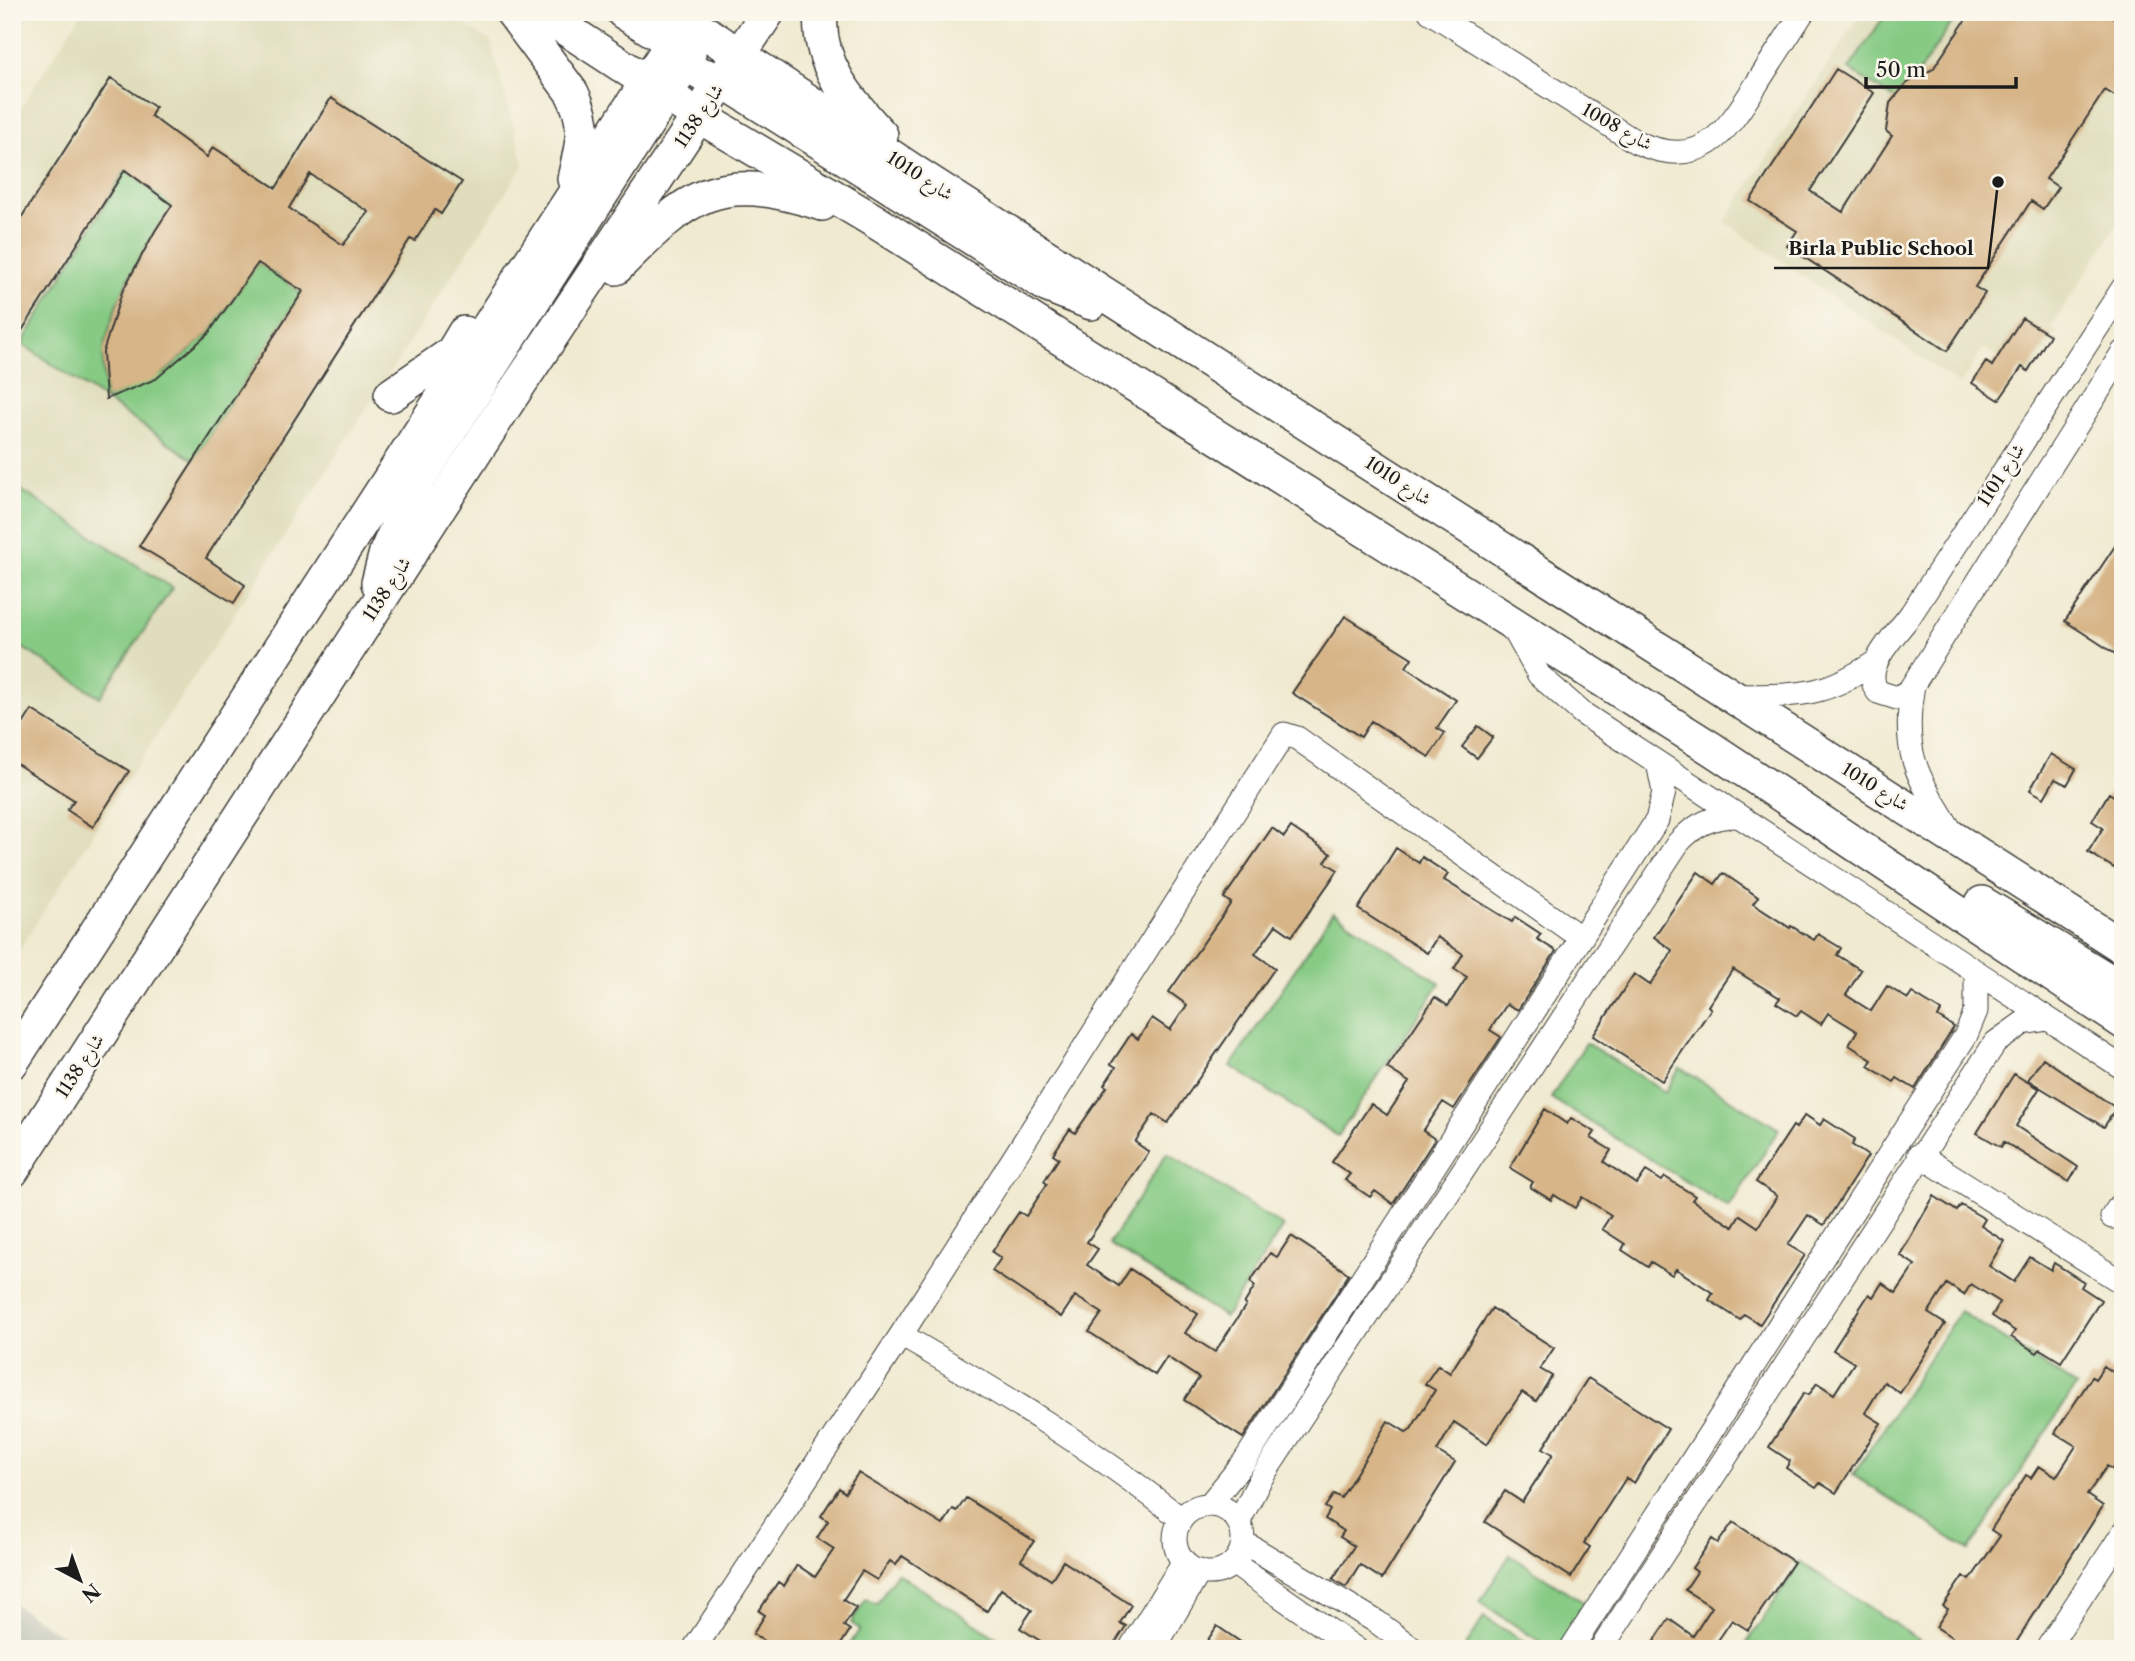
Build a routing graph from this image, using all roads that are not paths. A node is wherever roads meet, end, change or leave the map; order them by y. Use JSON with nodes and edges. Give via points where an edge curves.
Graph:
{"nodes":[{"id":1,"x":512,"y":12,"type":"edge"},
{"id":2,"x":540,"y":12,"type":"edge"},
{"id":3,"x":623,"y":12,"type":"edge"},
{"id":4,"x":768,"y":12,"type":"edge"},
{"id":5,"x":821,"y":12,"type":"edge"},
{"id":6,"x":1430,"y":12,"type":"edge"},
{"id":7,"x":1803,"y":12,"type":"edge"},
{"id":8,"x":692,"y":50,"type":"edge"},
{"id":9,"x":699,"y":116,"type":"junction"},
{"id":10,"x":916,"y":173,"type":"junction"},
{"id":11,"x":565,"y":204,"type":"junction"},
{"id":12,"x":873,"y":220,"type":"junction"},
{"id":13,"x":2123,"y":288,"type":"edge"},
{"id":14,"x":1171,"y":336,"type":"junction"},
{"id":15,"x":2123,"y":352,"type":"edge"},
{"id":16,"x":391,"y":396,"type":"dead end"},
{"id":17,"x":507,"y":403,"type":"junction"},
{"id":18,"x":368,"y":619,"type":"junction"},
{"id":19,"x":1511,"y":624,"type":"junction"},
{"id":20,"x":1877,"y":661,"type":"junction"},
{"id":21,"x":1913,"y":685,"type":"junction"},
{"id":22,"x":1735,"y":696,"type":"junction"},
{"id":23,"x":1658,"y":763,"type":"junction"},
{"id":24,"x":1738,"y":816,"type":"junction"},
{"id":25,"x":1649,"y":832,"type":"junction"},
{"id":26,"x":1956,"y":838,"type":"junction"},
{"id":27,"x":1672,"y":853,"type":"junction"},
{"id":28,"x":1889,"y":867,"type":"junction"},
{"id":29,"x":1581,"y":938,"type":"junction"},
{"id":30,"x":2123,"y":947,"type":"edge"},
{"id":31,"x":1976,"y":973,"type":"junction"},
{"id":32,"x":2123,"y":989,"type":"edge"},
{"id":33,"x":2048,"y":1019,"type":"junction"},
{"id":34,"x":2123,"y":1022,"type":"edge"},
{"id":35,"x":1966,"y":1035,"type":"junction"},
{"id":36,"x":1989,"y":1051,"type":"junction"},
{"id":37,"x":12,"y":1062,"type":"edge"},
{"id":38,"x":2123,"y":1068,"type":"edge"},
{"id":39,"x":1919,"y":1155,"type":"junction"},
{"id":40,"x":12,"y":1171,"type":"edge"},
{"id":41,"x":2123,"y":1283,"type":"edge"},
{"id":42,"x":901,"y":1335,"type":"junction"},
{"id":43,"x":1209,"y":1504,"type":"junction"},
{"id":44,"x":1181,"y":1519,"type":"junction"},
{"id":45,"x":1241,"y":1532,"type":"junction"},
{"id":46,"x":2123,"y":1533,"type":"edge"},
{"id":47,"x":1233,"y":1563,"type":"junction"},
{"id":48,"x":1192,"y":1566,"type":"junction"},
{"id":49,"x":695,"y":1649,"type":"edge"},
{"id":50,"x":1130,"y":1649,"type":"edge"},
{"id":51,"x":1154,"y":1649,"type":"edge"},
{"id":52,"x":1356,"y":1649,"type":"edge"},
{"id":53,"x":1413,"y":1649,"type":"edge"},
{"id":54,"x":1571,"y":1649,"type":"edge"},
{"id":55,"x":1601,"y":1649,"type":"edge"},
{"id":56,"x":2047,"y":1649,"type":"edge"}],
"edges":[{"from":1,"to":11,"type":"street","via":[[572,93],[584,121]]},
{"from":2,"to":8,"type":"street","name":"شارع 1010"},
{"from":3,"to":8,"type":"street"},
{"from":4,"to":8,"type":"street"},
{"from":5,"to":10,"type":"street","via":[[831,72],[865,118]]},
{"from":6,"to":7,"type":"street","name":"شارع 1008","via":[[1636,142],[1678,153],[1706,146],[1728,128]]},
{"from":8,"to":9,"type":"street","name":"شارع 1010"},
{"from":8,"to":10,"type":"street","name":"شارع 1010"},
{"from":8,"to":11,"type":"street"},
{"from":8,"to":14,"type":"street","via":[[1048,286]]},
{"from":8,"to":18,"type":"street","via":[[418,480],[386,552]]},
{"from":9,"to":12,"type":"street","name":"شارع 1010"},
{"from":9,"to":17,"type":"street","name":"شارع 1138"},
{"from":10,"to":14,"type":"street","name":"شارع 1010"},
{"from":11,"to":16,"type":"street","via":[[533,227],[452,352]]},
{"from":11,"to":37,"type":"street"},
{"from":12,"to":17,"type":"street","via":[[773,189],[736,189],[692,201],[665,218],[614,270]]},
{"from":12,"to":19,"type":"street","name":"شارع 1010"},
{"from":13,"to":20,"type":"street","name":"شارع 1101"},
{"from":14,"to":22,"type":"street","name":"شارع 1010"},
{"from":15,"to":21,"type":"street","name":"شارع 1101"},
{"from":17,"to":18,"type":"street","name":"شارع 1138"},
{"from":18,"to":40,"type":"street","name":"شارع 1138"},
{"from":19,"to":23,"type":"street","name":"شارع 1010","via":[[1539,675],[1559,695]]},
{"from":19,"to":28,"type":"street","name":"شارع 1010","via":[[1712,749]]},
{"from":20,"to":21,"type":"street","via":[[1871,680],[1878,692],[1897,698]]},
{"from":20,"to":22,"type":"street","name":"شارع 1101","via":[[1844,683],[1822,690]]},
{"from":21,"to":26,"type":"street","name":"شارع 1101","via":[[1907,718],[1909,748],[1919,779]]},
{"from":22,"to":26,"type":"street","name":"شارع 1010"},
{"from":23,"to":24,"type":"street","name":"شارع 1010"},
{"from":23,"to":25,"type":"street","via":[[1663,800]]},
{"from":24,"to":27,"type":"street","via":[[1698,825]]},
{"from":24,"to":31,"type":"street","name":"شارع 1010"},
{"from":25,"to":27,"type":"street","via":[[1667,835]]},
{"from":25,"to":29,"type":"street"},
{"from":26,"to":30,"type":"street","name":"شارع 1010"},
{"from":27,"to":45,"type":"street","via":[[1260,1480]]},
{"from":28,"to":32,"type":"street","via":[[1964,892]]},
{"from":28,"to":34,"type":"street","name":"شارع 1010"},
{"from":29,"to":42,"type":"street","via":[[1297,738],[1284,734]]},
{"from":29,"to":43,"type":"street","via":[[1244,1462]]},
{"from":31,"to":33,"type":"street","name":"شارع 1010"},
{"from":31,"to":35,"type":"street","via":[[1976,1011]]},
{"from":33,"to":36,"type":"street","via":[[2012,1028]]},
{"from":33,"to":38,"type":"street","name":"شارع 1010"},
{"from":35,"to":36,"type":"street","via":[[1982,1041]]},
{"from":35,"to":54,"type":"street"},
{"from":36,"to":39,"type":"street"},
{"from":39,"to":41,"type":"street"},
{"from":39,"to":55,"type":"street"},
{"from":42,"to":44,"type":"street","via":[[1127,1477]]},
{"from":42,"to":49,"type":"street"},
{"from":43,"to":44,"type":"street"},
{"from":43,"to":45,"type":"street","via":[[1220,1506]]},
{"from":44,"to":48,"type":"street","via":[[1175,1536],[1178,1554]]},
{"from":45,"to":47,"type":"street"},
{"from":45,"to":53,"type":"street"},
{"from":46,"to":56,"type":"street"},
{"from":47,"to":48,"type":"street","via":[[1217,1572]]},
{"from":47,"to":52,"type":"street"},
{"from":48,"to":50,"type":"street"},
{"from":48,"to":51,"type":"street"}]}
